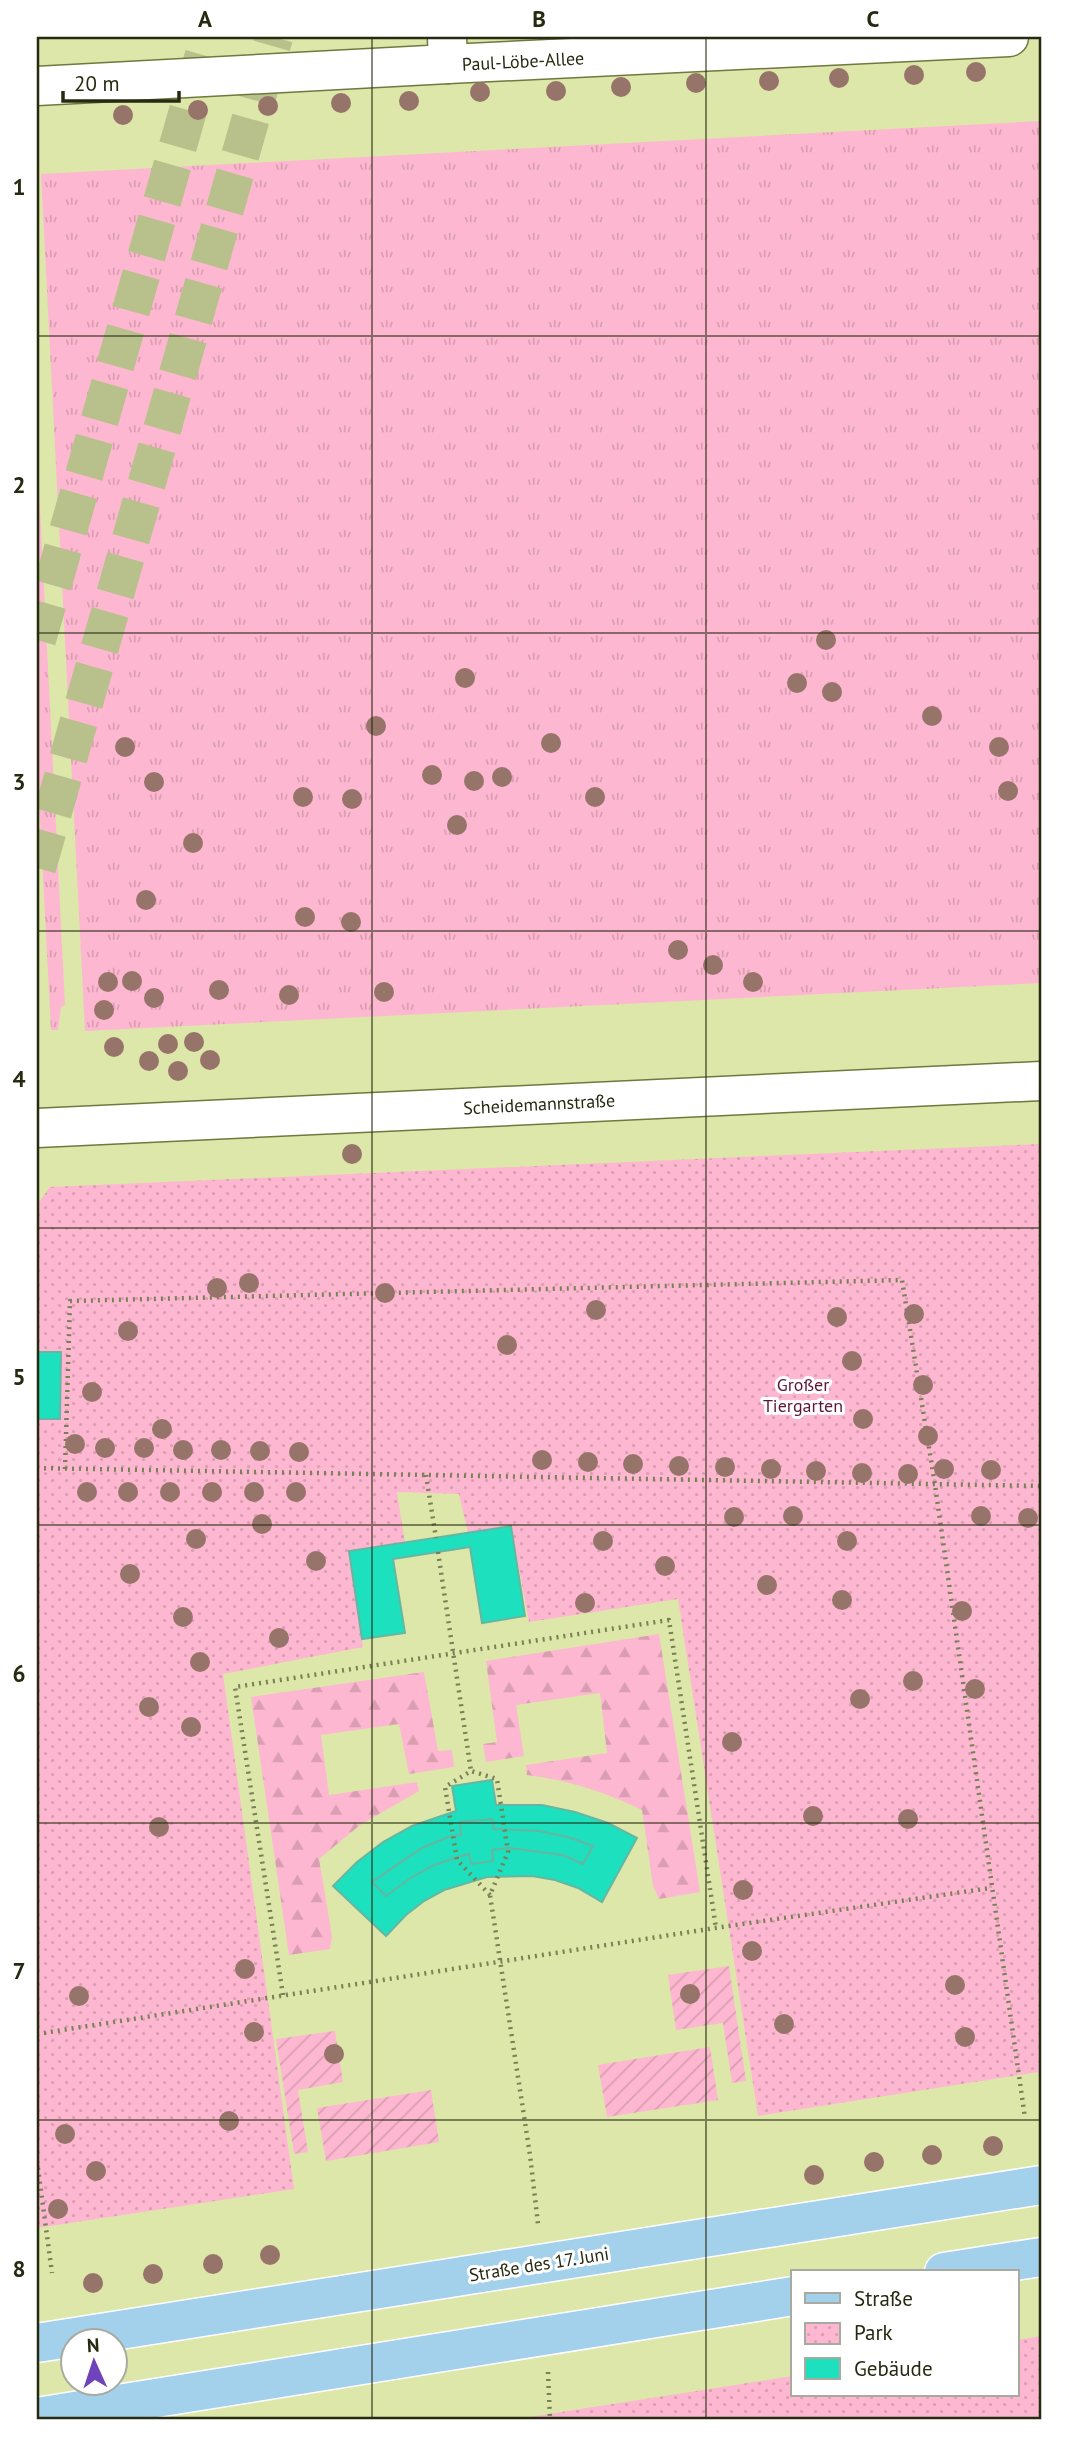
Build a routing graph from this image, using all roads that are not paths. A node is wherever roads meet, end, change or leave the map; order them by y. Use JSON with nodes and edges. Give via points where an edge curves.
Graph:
{"nodes":[{"id":1,"x":1006,"y":37,"type":"edge"},
{"id":2,"x":448,"y":50,"type":"edge"},
{"id":3,"x":37,"y":86,"type":"edge"},
{"id":4,"x":1041,"y":1081,"type":"edge"},
{"id":5,"x":37,"y":1128,"type":"edge"},
{"id":6,"x":1041,"y":2185,"type":"edge"},
{"id":7,"x":1041,"y":2257,"type":"edge"},
{"id":8,"x":957,"y":2270,"type":"edge"},
{"id":9,"x":791,"y":2296,"type":"edge"},
{"id":10,"x":37,"y":2343,"type":"edge"},
{"id":11,"x":37,"y":2417,"type":"edge"}],
"edges":[{"from":1,"to":2,"type":"street","name":"Paul-Löbe-Allee"},
{"from":2,"to":3,"type":"street","name":"Paul-Löbe-Allee"},
{"from":4,"to":5,"type":"street","name":"Scheidemannstraße"},
{"from":6,"to":10,"type":"main road","name":"Straße des 17. Juni"},
{"from":7,"to":8,"type":"main road"},
{"from":9,"to":11,"type":"main road"}]}
